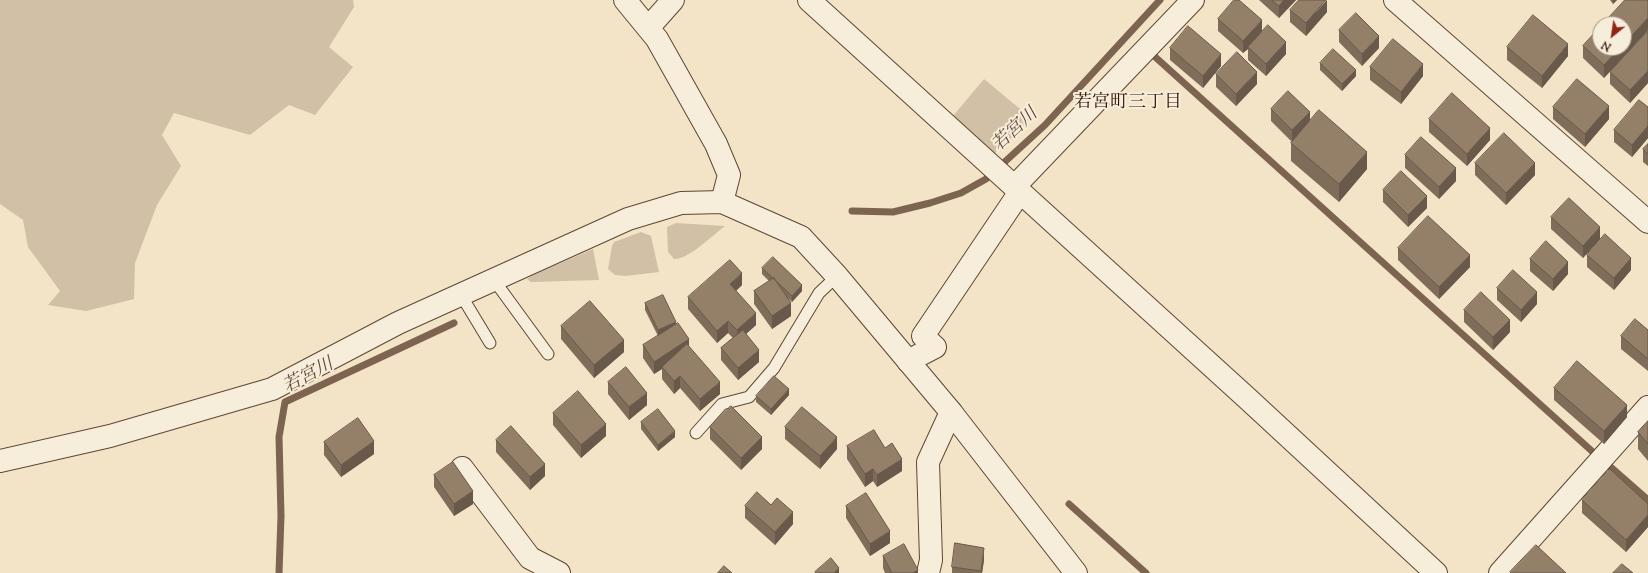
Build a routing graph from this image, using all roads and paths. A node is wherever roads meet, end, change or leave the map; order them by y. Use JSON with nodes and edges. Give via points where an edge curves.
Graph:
{"nodes":[{"id":1,"x":625,"y":0,"type":"edge"},
{"id":2,"x":673,"y":0,"type":"edge"},
{"id":3,"x":809,"y":0,"type":"edge"},
{"id":4,"x":1193,"y":0,"type":"edge"},
{"id":5,"x":1395,"y":0,"type":"edge"},
{"id":6,"x":649,"y":27,"type":"junction"},
{"id":7,"x":1008,"y":181,"type":"junction"},
{"id":8,"x":722,"y":202,"type":"junction"},
{"id":9,"x":1648,"y":222,"type":"edge"},
{"id":10,"x":837,"y":276,"type":"junction"},
{"id":11,"x":494,"y":280,"type":"junction"},
{"id":12,"x":461,"y":295,"type":"junction"},
{"id":13,"x":490,"y":343,"type":"dead end"},
{"id":14,"x":548,"y":354,"type":"dead end"},
{"id":15,"x":908,"y":360,"type":"junction"},
{"id":16,"x":1648,"y":407,"type":"edge"},
{"id":17,"x":951,"y":412,"type":"junction"},
{"id":18,"x":696,"y":433,"type":"dead end"},
{"id":19,"x":0,"y":461,"type":"edge"},
{"id":20,"x":462,"y":468,"type":"dead end"},
{"id":21,"x":559,"y":573,"type":"edge"},
{"id":22,"x":928,"y":573,"type":"edge"},
{"id":23,"x":1076,"y":573,"type":"edge"},
{"id":24,"x":1436,"y":573,"type":"edge"},
{"id":25,"x":1500,"y":573,"type":"edge"}],
"edges":[{"from":1,"to":6,"type":"street"},
{"from":2,"to":6,"type":"street"},
{"from":3,"to":7,"type":"street"},
{"from":4,"to":7,"type":"street"},
{"from":5,"to":9,"type":"street"},
{"from":6,"to":8,"type":"street","via":[[719,150],[729,175]]},
{"from":7,"to":15,"type":"street","via":[[923,336],[935,347]]},
{"from":7,"to":24,"type":"street"},
{"from":8,"to":10,"type":"street","via":[[801,238]]},
{"from":8,"to":11,"type":"street","via":[[681,203],[628,219]]},
{"from":10,"to":15,"type":"street"},
{"from":10,"to":18,"type":"lane","via":[[819,293],[774,368],[748,397],[722,404]]},
{"from":11,"to":12,"type":"street"},
{"from":11,"to":14,"type":"lane"},
{"from":12,"to":13,"type":"lane"},
{"from":12,"to":19,"type":"street","via":[[398,323],[272,389],[110,436]]},
{"from":15,"to":17,"type":"street"},
{"from":16,"to":25,"type":"street"},
{"from":17,"to":22,"type":"street","via":[[928,462],[931,560]]},
{"from":17,"to":23,"type":"street"},
{"from":20,"to":21,"type":"street","via":[[530,558]]}]}
